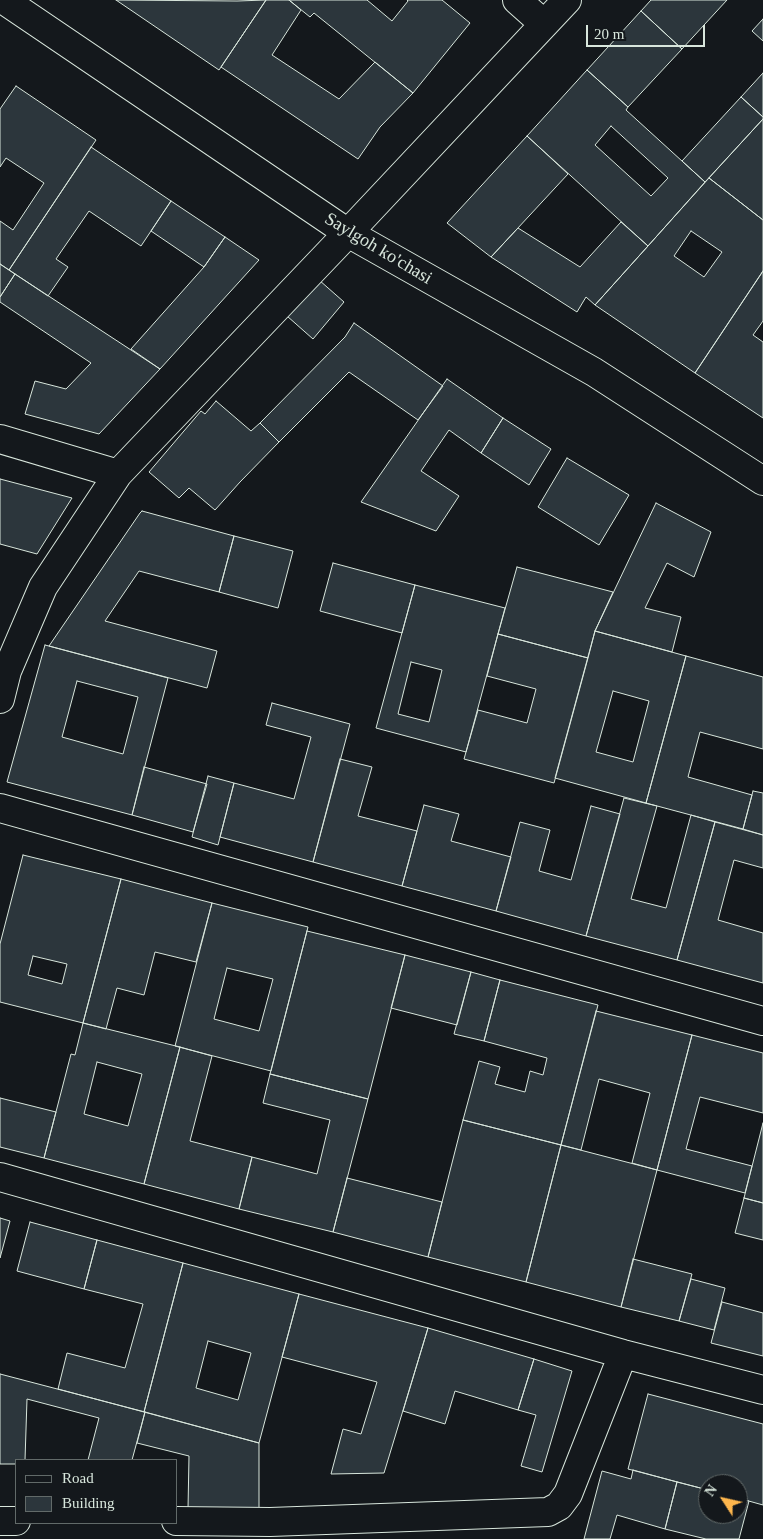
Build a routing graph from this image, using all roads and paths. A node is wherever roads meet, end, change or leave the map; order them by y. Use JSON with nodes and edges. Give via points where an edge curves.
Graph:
{"nodes":[{"id":1,"x":4,"y":0,"type":"edge"},
{"id":2,"x":517,"y":0,"type":"edge"},
{"id":3,"x":567,"y":0,"type":"edge"},
{"id":4,"x":544,"y":24,"type":"junction"},
{"id":5,"x":348,"y":233,"type":"junction"},
{"id":6,"x":0,"y":439,"type":"edge"},
{"id":7,"x":118,"y":474,"type":"junction"},
{"id":8,"x":763,"y":481,"type":"edge"},
{"id":9,"x":0,"y":699,"type":"edge"},
{"id":10,"x":0,"y":808,"type":"edge"},
{"id":11,"x":763,"y":1021,"type":"edge"},
{"id":12,"x":0,"y":1177,"type":"edge"},
{"id":13,"x":623,"y":1354,"type":"junction"},
{"id":14,"x":763,"y":1390,"type":"edge"},
{"id":15,"x":0,"y":1521,"type":"edge"},
{"id":16,"x":15,"y":1521,"type":"edge"},
{"id":17,"x":178,"y":1521,"type":"edge"}],
"edges":[{"from":1,"to":5,"type":"street","name":"Saylgoh ko'chasi"},
{"from":2,"to":4,"type":"street"},
{"from":3,"to":4,"type":"street"},
{"from":4,"to":5,"type":"street"},
{"from":5,"to":7,"type":"street"},
{"from":5,"to":8,"type":"street","name":"Saylgoh ko'chasi","via":[[594,372]]},
{"from":6,"to":7,"type":"street"},
{"from":7,"to":9,"type":"street","via":[[43,587],[7,671]]},
{"from":10,"to":11,"type":"street"},
{"from":12,"to":13,"type":"street"},
{"from":13,"to":14,"type":"street"},
{"from":13,"to":17,"type":"street","via":[[568,1494],[559,1506],[548,1512],[270,1522]]},
{"from":15,"to":16,"type":"street"}]}
